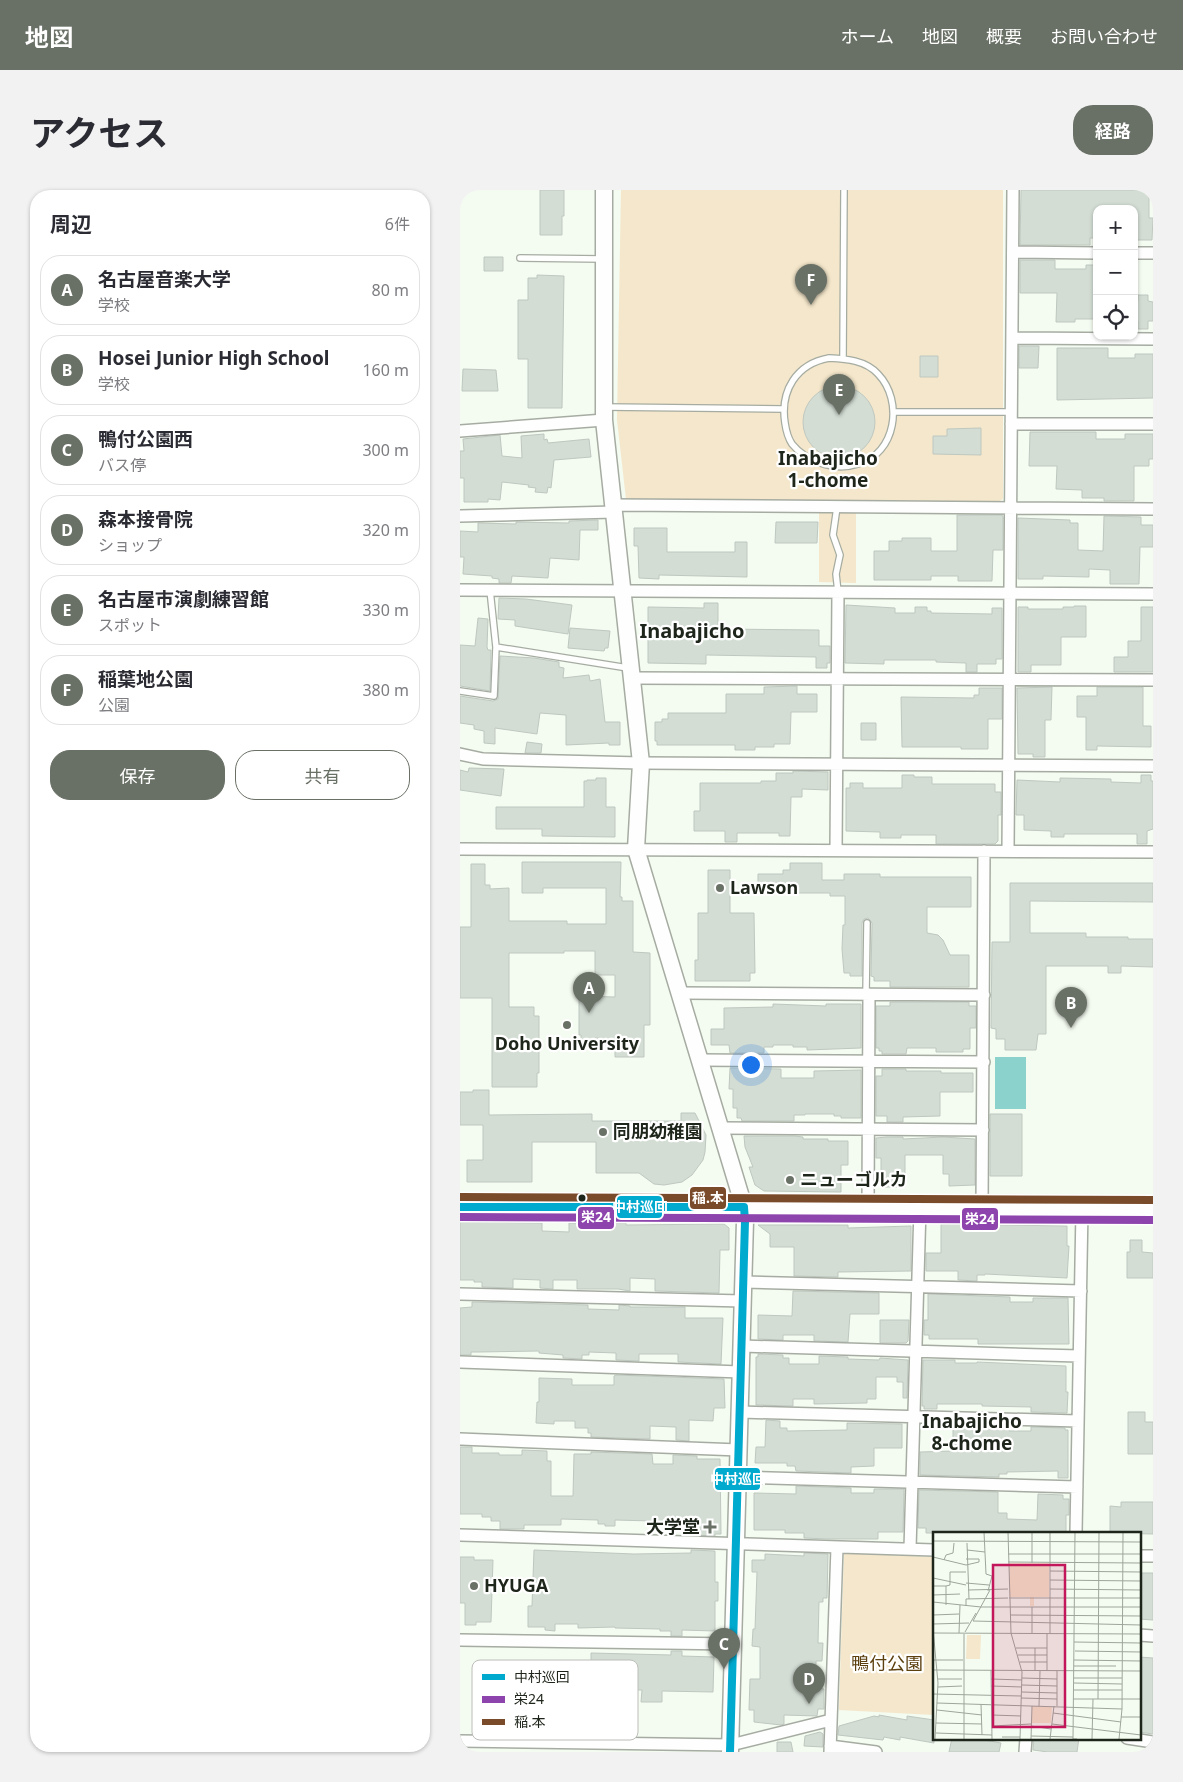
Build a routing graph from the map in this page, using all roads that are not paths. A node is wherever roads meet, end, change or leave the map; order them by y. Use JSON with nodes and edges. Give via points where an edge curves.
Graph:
{"nodes":[{"id":1,"x":604,"y":190,"type":"edge"},
{"id":2,"x":844,"y":190,"type":"edge"},
{"id":3,"x":1013,"y":190,"type":"edge"},
{"id":4,"x":1013,"y":252,"type":"junction"},
{"id":5,"x":1093,"y":253,"type":"edge"},
{"id":6,"x":1138,"y":253,"type":"edge"},
{"id":7,"x":1153,"y":253,"type":"edge"},
{"id":8,"x":520,"y":258,"type":"dead end"},
{"id":9,"x":605,"y":259,"type":"junction"},
{"id":10,"x":1012,"y":338,"type":"junction"},
{"id":11,"x":1153,"y":339,"type":"edge"},
{"id":12,"x":843,"y":359,"type":"junction"},
{"id":13,"x":783,"y":409,"type":"junction"},
{"id":14,"x":895,"y":412,"type":"junction"},
{"id":15,"x":1012,"y":412,"type":"junction"},
{"id":16,"x":604,"y":413,"type":"junction"},
{"id":17,"x":1011,"y":424,"type":"junction"},
{"id":18,"x":1153,"y":424,"type":"edge"},
{"id":19,"x":460,"y":430,"type":"edge"},
{"id":20,"x":837,"y":507,"type":"junction"},
{"id":21,"x":614,"y":508,"type":"junction"},
{"id":22,"x":1011,"y":508,"type":"junction"},
{"id":23,"x":1153,"y":509,"type":"edge"},
{"id":24,"x":460,"y":516,"type":"edge"},
{"id":25,"x":460,"y":590,"type":"edge"},
{"id":26,"x":490,"y":590,"type":"junction"},
{"id":27,"x":622,"y":591,"type":"junction"},
{"id":28,"x":838,"y":592,"type":"junction"},
{"id":29,"x":1010,"y":593,"type":"junction"},
{"id":30,"x":1153,"y":594,"type":"edge"},
{"id":31,"x":496,"y":646,"type":"junction"},
{"id":32,"x":631,"y":673,"type":"junction"},
{"id":33,"x":837,"y":679,"type":"junction"},
{"id":34,"x":1010,"y":680,"type":"junction"},
{"id":35,"x":1153,"y":680,"type":"edge"},
{"id":36,"x":460,"y":691,"type":"edge"},
{"id":37,"x":460,"y":754,"type":"edge"},
{"id":38,"x":641,"y":763,"type":"junction"},
{"id":39,"x":837,"y":763,"type":"junction"},
{"id":40,"x":1009,"y":765,"type":"junction"},
{"id":41,"x":1153,"y":766,"type":"edge"},
{"id":42,"x":460,"y":849,"type":"edge"},
{"id":43,"x":636,"y":849,"type":"junction"},
{"id":44,"x":836,"y":850,"type":"junction"},
{"id":45,"x":984,"y":851,"type":"junction"},
{"id":46,"x":1008,"y":851,"type":"junction"},
{"id":47,"x":1153,"y":852,"type":"edge"},
{"id":48,"x":866,"y":923,"type":"dead end"},
{"id":49,"x":680,"y":993,"type":"junction"},
{"id":50,"x":868,"y":994,"type":"junction"},
{"id":51,"x":984,"y":995,"type":"junction"},
{"id":52,"x":700,"y":1060,"type":"junction"},
{"id":53,"x":869,"y":1061,"type":"junction"},
{"id":54,"x":984,"y":1062,"type":"junction"},
{"id":55,"x":720,"y":1128,"type":"junction"},
{"id":56,"x":868,"y":1130,"type":"junction"},
{"id":57,"x":983,"y":1130,"type":"junction"},
{"id":58,"x":460,"y":1207,"type":"edge"},
{"id":59,"x":744,"y":1207,"type":"junction"},
{"id":60,"x":868,"y":1208,"type":"junction"},
{"id":61,"x":920,"y":1208,"type":"junction"},
{"id":62,"x":982,"y":1209,"type":"junction"},
{"id":63,"x":1082,"y":1210,"type":"junction"},
{"id":64,"x":1153,"y":1210,"type":"edge"},
{"id":65,"x":744,"y":1282,"type":"junction"},
{"id":66,"x":917,"y":1287,"type":"junction"},
{"id":67,"x":1081,"y":1291,"type":"junction"},
{"id":68,"x":460,"y":1294,"type":"edge"},
{"id":69,"x":743,"y":1301,"type":"junction"},
{"id":70,"x":742,"y":1346,"type":"junction"},
{"id":71,"x":916,"y":1351,"type":"junction"},
{"id":72,"x":1079,"y":1356,"type":"junction"},
{"id":73,"x":460,"y":1362,"type":"edge"},
{"id":74,"x":741,"y":1372,"type":"junction"},
{"id":75,"x":740,"y":1412,"type":"junction"},
{"id":76,"x":914,"y":1417,"type":"junction"},
{"id":77,"x":1078,"y":1421,"type":"junction"},
{"id":78,"x":460,"y":1439,"type":"edge"},
{"id":79,"x":739,"y":1450,"type":"junction"},
{"id":80,"x":738,"y":1478,"type":"junction"},
{"id":81,"x":912,"y":1482,"type":"junction"},
{"id":82,"x":1077,"y":1488,"type":"junction"},
{"id":83,"x":1076,"y":1532,"type":"edge"},
{"id":84,"x":460,"y":1535,"type":"edge"},
{"id":85,"x":736,"y":1544,"type":"junction"},
{"id":86,"x":837,"y":1547,"type":"junction"},
{"id":87,"x":910,"y":1549,"type":"junction"},
{"id":88,"x":933,"y":1550,"type":"edge"},
{"id":89,"x":1140,"y":1556,"type":"edge"},
{"id":90,"x":1153,"y":1556,"type":"edge"},
{"id":91,"x":1140,"y":1635,"type":"edge"},
{"id":92,"x":1153,"y":1636,"type":"edge"},
{"id":93,"x":460,"y":1640,"type":"edge"},
{"id":94,"x":733,"y":1644,"type":"junction"},
{"id":95,"x":831,"y":1720,"type":"junction"},
{"id":96,"x":460,"y":1740,"type":"edge"},
{"id":97,"x":1140,"y":1740,"type":"edge"},
{"id":98,"x":1153,"y":1742,"type":"edge"},
{"id":99,"x":545,"y":1747,"type":"edge"},
{"id":100,"x":730,"y":1748,"type":"edge"},
{"id":101,"x":830,"y":1749,"type":"edge"},
{"id":102,"x":876,"y":1752,"type":"edge"}],
"edges":[{"from":1,"to":9,"type":"street"},
{"from":2,"to":12,"type":"lane"},
{"from":3,"to":4,"type":"street"},
{"from":4,"to":5,"type":"street"},
{"from":4,"to":10,"type":"street"},
{"from":6,"to":7,"type":"street"},
{"from":8,"to":9,"type":"lane"},
{"from":9,"to":16,"type":"street"},
{"from":10,"to":11,"type":"street"},
{"from":10,"to":15,"type":"street"},
{"from":12,"to":13,"type":"lane","via":[[829,358],[808,364],[792,382]]},
{"from":12,"to":14,"type":"lane","via":[[856,361],[878,373]]},
{"from":13,"to":14,"type":"lane","via":[[791,443],[802,454],[828,465],[842,466],[856,465],[878,454],[892,428]]},
{"from":13,"to":16,"type":"lane"},
{"from":14,"to":15,"type":"lane"},
{"from":15,"to":17,"type":"street"},
{"from":16,"to":19,"type":"street"},
{"from":16,"to":21,"type":"street"},
{"from":17,"to":18,"type":"street"},
{"from":17,"to":22,"type":"street"},
{"from":20,"to":21,"type":"street"},
{"from":20,"to":22,"type":"street"},
{"from":20,"to":28,"type":"lane","via":[[833,535],[840,555],[836,574]]},
{"from":21,"to":24,"type":"street"},
{"from":21,"to":27,"type":"street"},
{"from":22,"to":23,"type":"street"},
{"from":22,"to":29,"type":"street"},
{"from":25,"to":26,"type":"street"},
{"from":26,"to":27,"type":"street"},
{"from":26,"to":31,"type":"lane"},
{"from":27,"to":28,"type":"street"},
{"from":27,"to":32,"type":"street"},
{"from":28,"to":29,"type":"street"},
{"from":28,"to":33,"type":"street"},
{"from":29,"to":30,"type":"street"},
{"from":29,"to":34,"type":"street"},
{"from":31,"to":32,"type":"lane"},
{"from":31,"to":36,"type":"lane","via":[[494,696]]},
{"from":32,"to":33,"type":"street"},
{"from":32,"to":38,"type":"street"},
{"from":33,"to":34,"type":"street"},
{"from":33,"to":39,"type":"street"},
{"from":34,"to":35,"type":"street"},
{"from":34,"to":40,"type":"street"},
{"from":37,"to":38,"type":"street","via":[[483,759]]},
{"from":38,"to":39,"type":"street"},
{"from":38,"to":43,"type":"street"},
{"from":39,"to":40,"type":"street"},
{"from":39,"to":44,"type":"street"},
{"from":40,"to":41,"type":"street"},
{"from":40,"to":46,"type":"street"},
{"from":42,"to":43,"type":"street"},
{"from":43,"to":44,"type":"street"},
{"from":43,"to":49,"type":"street"},
{"from":44,"to":45,"type":"street"},
{"from":45,"to":46,"type":"street"},
{"from":45,"to":51,"type":"street"},
{"from":46,"to":47,"type":"street"},
{"from":48,"to":50,"type":"lane"},
{"from":49,"to":50,"type":"street"},
{"from":49,"to":52,"type":"street"},
{"from":50,"to":51,"type":"street"},
{"from":50,"to":53,"type":"street"},
{"from":51,"to":54,"type":"street"},
{"from":52,"to":53,"type":"street"},
{"from":52,"to":55,"type":"street"},
{"from":53,"to":54,"type":"street"},
{"from":53,"to":56,"type":"street"},
{"from":54,"to":57,"type":"street"},
{"from":55,"to":56,"type":"street"},
{"from":55,"to":59,"type":"street"},
{"from":56,"to":57,"type":"street"},
{"from":56,"to":60,"type":"street"},
{"from":57,"to":62,"type":"street"},
{"from":58,"to":59,"type":"street"},
{"from":59,"to":60,"type":"street"},
{"from":59,"to":65,"type":"street"},
{"from":60,"to":61,"type":"street"},
{"from":61,"to":62,"type":"street"},
{"from":61,"to":66,"type":"street"},
{"from":62,"to":63,"type":"street"},
{"from":63,"to":64,"type":"street"},
{"from":63,"to":67,"type":"street"},
{"from":65,"to":66,"type":"street"},
{"from":65,"to":69,"type":"street"},
{"from":66,"to":67,"type":"street"},
{"from":66,"to":71,"type":"street"},
{"from":67,"to":72,"type":"street"},
{"from":68,"to":69,"type":"street"},
{"from":69,"to":70,"type":"street"},
{"from":70,"to":71,"type":"street"},
{"from":70,"to":74,"type":"street"},
{"from":71,"to":72,"type":"street"},
{"from":71,"to":76,"type":"street"},
{"from":72,"to":77,"type":"street"},
{"from":73,"to":74,"type":"street"},
{"from":74,"to":75,"type":"street"},
{"from":75,"to":76,"type":"street"},
{"from":75,"to":79,"type":"street"},
{"from":76,"to":77,"type":"street"},
{"from":76,"to":81,"type":"street"},
{"from":77,"to":82,"type":"street"},
{"from":78,"to":79,"type":"street"},
{"from":79,"to":80,"type":"street"},
{"from":80,"to":81,"type":"street"},
{"from":80,"to":85,"type":"street"},
{"from":81,"to":82,"type":"street"},
{"from":81,"to":87,"type":"street"},
{"from":82,"to":83,"type":"street"},
{"from":84,"to":85,"type":"street"},
{"from":85,"to":86,"type":"street"},
{"from":85,"to":94,"type":"street"},
{"from":86,"to":87,"type":"street"},
{"from":86,"to":95,"type":"street"},
{"from":87,"to":88,"type":"street"},
{"from":89,"to":90,"type":"street"},
{"from":91,"to":92,"type":"street"},
{"from":93,"to":94,"type":"street"},
{"from":94,"to":100,"type":"street"},
{"from":95,"to":100,"type":"street"},
{"from":95,"to":101,"type":"street"},
{"from":96,"to":99,"type":"street"},
{"from":97,"to":98,"type":"street"},
{"from":99,"to":100,"type":"street"},
{"from":101,"to":102,"type":"street"}]}
